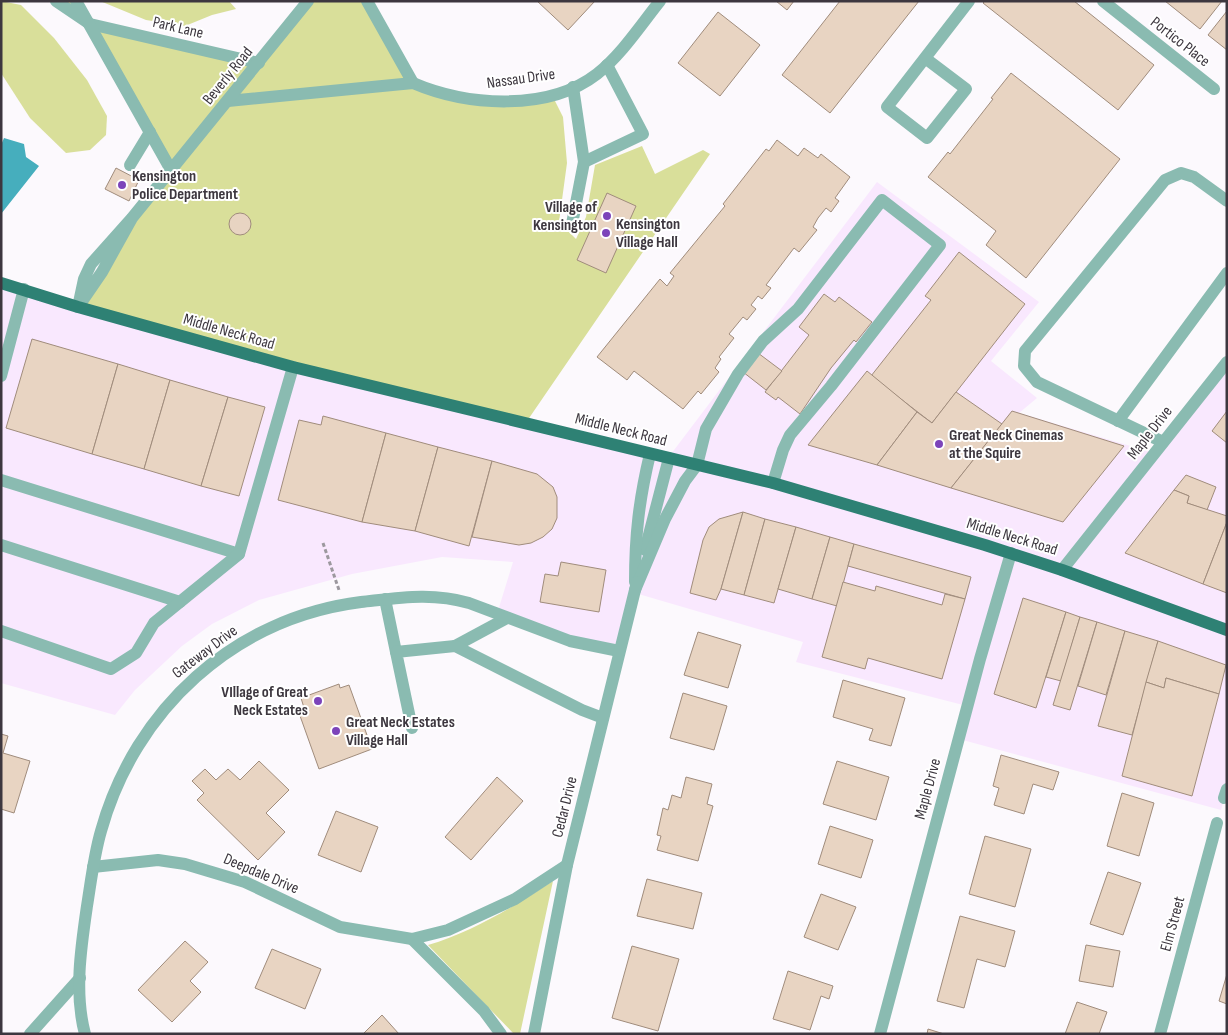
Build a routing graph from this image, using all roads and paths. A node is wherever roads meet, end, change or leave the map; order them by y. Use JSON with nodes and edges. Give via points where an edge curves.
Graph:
{"nodes":[{"id":1,"x":56,"y":1,"type":"edge"},
{"id":2,"x":76,"y":1,"type":"edge"},
{"id":3,"x":308,"y":1,"type":"edge"},
{"id":4,"x":367,"y":1,"type":"edge"},
{"id":5,"x":660,"y":1,"type":"edge"},
{"id":6,"x":969,"y":1,"type":"edge"},
{"id":7,"x":1103,"y":1,"type":"edge"},
{"id":8,"x":90,"y":24,"type":"junction"},
{"id":9,"x":925,"y":58,"type":"junction"},
{"id":10,"x":260,"y":63,"type":"junction"},
{"id":11,"x":607,"y":65,"type":"junction"},
{"id":12,"x":413,"y":84,"type":"junction"},
{"id":13,"x":573,"y":87,"type":"junction"},
{"id":14,"x":1214,"y":89,"type":"dead end"},
{"id":15,"x":228,"y":102,"type":"junction"},
{"id":16,"x":150,"y":132,"type":"junction"},
{"id":17,"x":584,"y":162,"type":"junction"},
{"id":18,"x":130,"y":165,"type":"dead end"},
{"id":19,"x":171,"y":170,"type":"junction"},
{"id":20,"x":1227,"y":201,"type":"edge"},
{"id":21,"x":572,"y":224,"type":"dead end"},
{"id":22,"x":1227,"y":273,"type":"edge"},
{"id":23,"x":1,"y":282,"type":"edge"},
{"id":24,"x":24,"y":290,"type":"junction"},
{"id":25,"x":78,"y":307,"type":"junction"},
{"id":26,"x":1227,"y":362,"type":"edge"},
{"id":27,"x":293,"y":366,"type":"junction"},
{"id":28,"x":1,"y":376,"type":"edge"},
{"id":29,"x":1118,"y":421,"type":"junction"},
{"id":30,"x":1163,"y":442,"type":"junction"},
{"id":31,"x":650,"y":454,"type":"junction"},
{"id":32,"x":669,"y":458,"type":"junction"},
{"id":33,"x":697,"y":465,"type":"junction"},
{"id":34,"x":1,"y":480,"type":"edge"},
{"id":35,"x":773,"y":483,"type":"junction"},
{"id":36,"x":323,"y":543,"type":"dead end"},
{"id":37,"x":1,"y":545,"type":"edge"},
{"id":38,"x":239,"y":554,"type":"junction"},
{"id":39,"x":1011,"y":554,"type":"junction"},
{"id":40,"x":1062,"y":570,"type":"junction"},
{"id":41,"x":635,"y":590,"type":"junction"},
{"id":42,"x":385,"y":599,"type":"junction"},
{"id":43,"x":180,"y":602,"type":"junction"},
{"id":44,"x":344,"y":604,"type":"junction"},
{"id":45,"x":507,"y":618,"type":"junction"},
{"id":46,"x":1227,"y":630,"type":"edge"},
{"id":47,"x":1,"y":631,"type":"edge"},
{"id":48,"x":455,"y":646,"type":"junction"},
{"id":49,"x":619,"y":651,"type":"junction"},
{"id":50,"x":396,"y":652,"type":"junction"},
{"id":51,"x":603,"y":718,"type":"junction"},
{"id":52,"x":412,"y":728,"type":"dead end"},
{"id":53,"x":1217,"y":823,"type":"dead end"},
{"id":54,"x":567,"y":865,"type":"junction"},
{"id":55,"x":93,"y":867,"type":"junction"},
{"id":56,"x":412,"y":939,"type":"junction"},
{"id":57,"x":80,"y":978,"type":"junction"},
{"id":58,"x":30,"y":1034,"type":"edge"},
{"id":59,"x":85,"y":1034,"type":"edge"},
{"id":60,"x":501,"y":1034,"type":"edge"},
{"id":61,"x":534,"y":1034,"type":"edge"},
{"id":62,"x":880,"y":1034,"type":"edge"},
{"id":63,"x":1160,"y":1034,"type":"edge"}],
"edges":[{"from":1,"to":8,"type":"street","name":"Park Lane"},
{"from":2,"to":8,"type":"street","name":"Park Lane"},
{"from":3,"to":10,"type":"street","name":"Beverly Road"},
{"from":4,"to":12,"type":"street"},
{"from":5,"to":11,"type":"street","name":"Nassau Drive"},
{"from":6,"to":9,"type":"street"},
{"from":7,"to":14,"type":"street","name":"Portico Place"},
{"from":8,"to":10,"type":"street","name":"Park Lane"},
{"from":8,"to":16,"type":"street","name":"Park Lane"},
{"from":9,"to":9,"type":"street","via":[[887,107],[927,138],[966,89]]},
{"from":10,"to":15,"type":"street","name":"Beverly Road"},
{"from":11,"to":13,"type":"street","name":"Nassau Drive"},
{"from":11,"to":17,"type":"street","via":[[643,134]]},
{"from":12,"to":13,"type":"street","name":"Nassau Drive","via":[[465,100],[497,103],[552,95]]},
{"from":12,"to":15,"type":"street","name":"Nassau Drive"},
{"from":13,"to":17,"type":"street"},
{"from":15,"to":19,"type":"street","name":"Beverly Road"},
{"from":16,"to":18,"type":"street"},
{"from":16,"to":19,"type":"street","name":"Park Lane"},
{"from":17,"to":21,"type":"street"},
{"from":19,"to":25,"type":"street","name":"Beverly Road","via":[[91,264],[84,278]]},
{"from":20,"to":29,"type":"street","via":[[1194,177],[1181,173],[1165,180],[1025,351],[1024,366],[1036,382]]},
{"from":22,"to":29,"type":"street"},
{"from":23,"to":24,"type":"main road","name":"Middle Neck Road"},
{"from":24,"to":25,"type":"main road","name":"Middle Neck Road"},
{"from":24,"to":28,"type":"street"},
{"from":25,"to":27,"type":"main road","name":"Middle Neck Road"},
{"from":26,"to":30,"type":"street","name":"Maple Drive"},
{"from":27,"to":31,"type":"main road","name":"Middle Neck Road"},
{"from":27,"to":38,"type":"street"},
{"from":29,"to":30,"type":"street"},
{"from":30,"to":40,"type":"street","name":"Maple Drive"},
{"from":31,"to":32,"type":"main road","name":"Middle Neck Road"},
{"from":31,"to":41,"type":"street","name":"Cedar Drive","via":[[635,531]]},
{"from":32,"to":33,"type":"main road","name":"Middle Neck Road"},
{"from":32,"to":41,"type":"street","name":"Cedar Drive"},
{"from":33,"to":35,"type":"main road","name":"Middle Neck Road"},
{"from":33,"to":35,"type":"street","via":[[706,429],[738,374],[763,341],[798,309],[882,200],[940,245],[790,435]]},
{"from":33,"to":41,"type":"street","via":[[665,519]]},
{"from":34,"to":38,"type":"street"},
{"from":35,"to":39,"type":"main road","name":"Middle Neck Road"},
{"from":36,"to":44,"type":"path"},
{"from":37,"to":43,"type":"street"},
{"from":38,"to":43,"type":"street"},
{"from":39,"to":40,"type":"main road","name":"Middle Neck Road"},
{"from":39,"to":62,"type":"street","name":"Maple Drive"},
{"from":40,"to":46,"type":"main road","name":"Middle Neck Road"},
{"from":41,"to":49,"type":"street","name":"Cedar Drive"},
{"from":42,"to":44,"type":"street","name":"Gateway Drive"},
{"from":42,"to":45,"type":"street","name":"Gateway Drive","via":[[422,595],[453,598]]},
{"from":42,"to":50,"type":"street"},
{"from":43,"to":47,"type":"street","via":[[154,623],[136,653],[111,669]]},
{"from":44,"to":55,"type":"street","name":"Gateway Drive","via":[[267,629],[219,658],[173,698],[136,747],[101,831]]},
{"from":45,"to":48,"type":"street"},
{"from":45,"to":49,"type":"street","name":"Gateway Drive","via":[[570,641]]},
{"from":48,"to":50,"type":"street"},
{"from":48,"to":51,"type":"street"},
{"from":49,"to":51,"type":"street","name":"Cedar Drive"},
{"from":50,"to":52,"type":"street"},
{"from":51,"to":54,"type":"street","name":"Cedar Drive"},
{"from":53,"to":63,"type":"street","name":"Elm Street"},
{"from":54,"to":56,"type":"street","name":"Deepdale Drive","via":[[515,900],[448,930]]},
{"from":54,"to":61,"type":"street","name":"Cedar Drive"},
{"from":55,"to":56,"type":"street","name":"Deepdale Drive","via":[[158,860],[185,864],[245,882],[340,927]]},
{"from":55,"to":57,"type":"street","name":"Gateway Drive"},
{"from":56,"to":60,"type":"street","via":[[484,1011]]},
{"from":57,"to":58,"type":"street"},
{"from":57,"to":59,"type":"street"}]}
